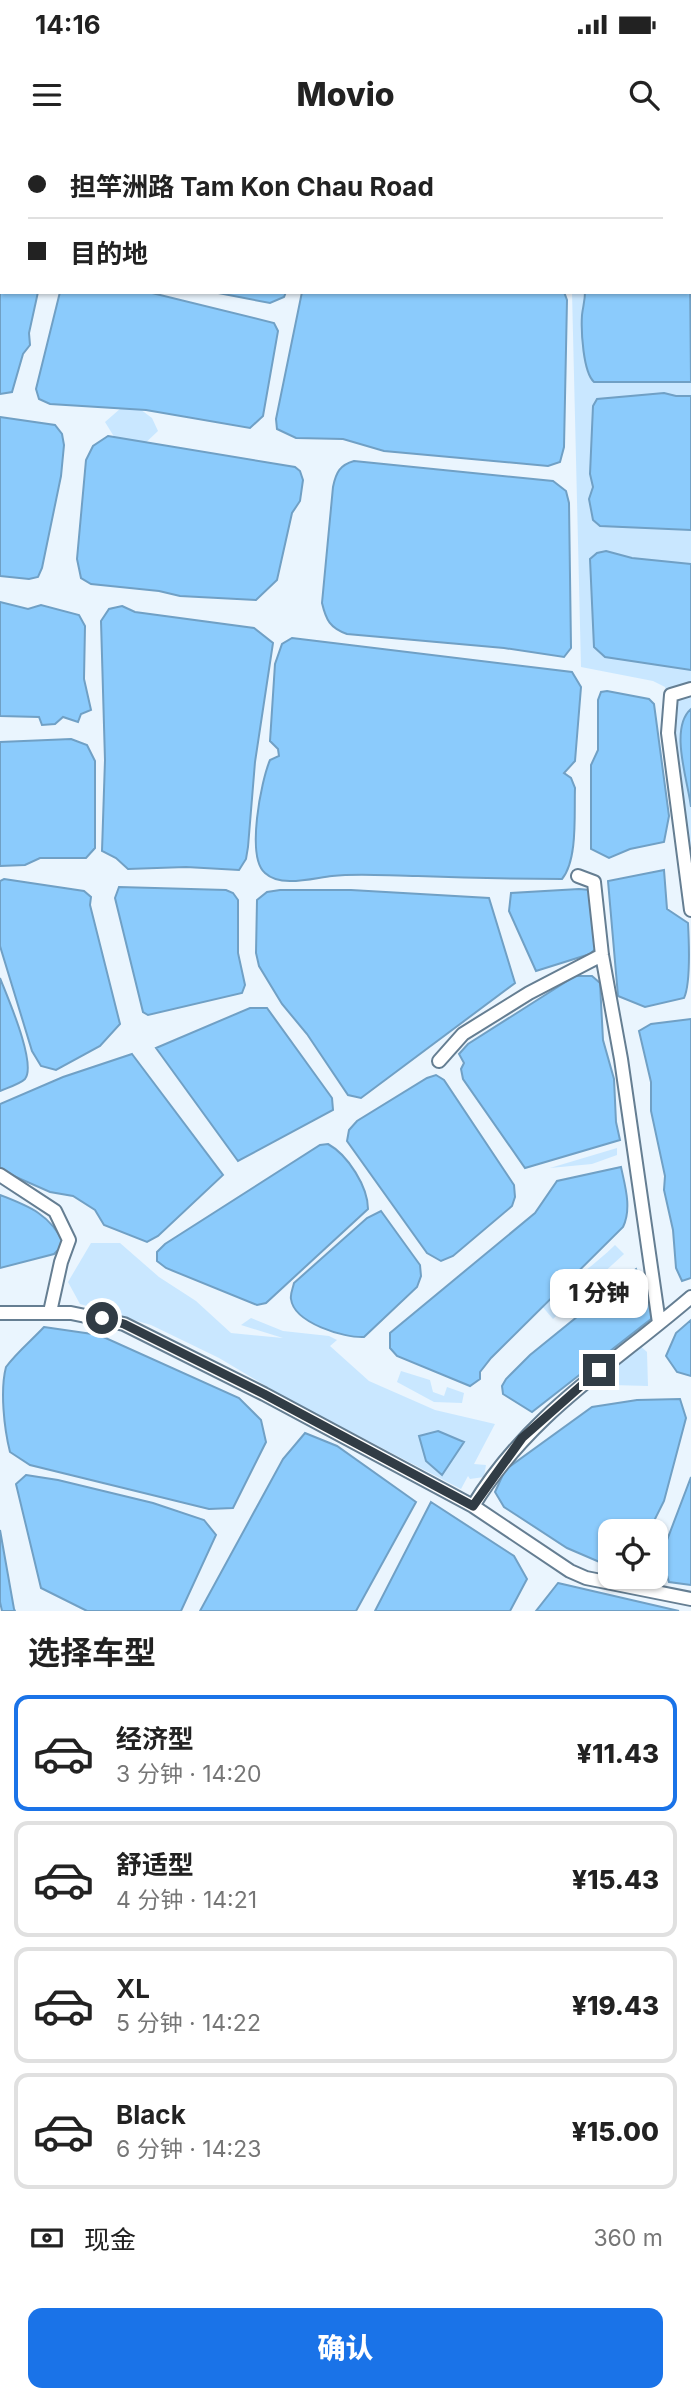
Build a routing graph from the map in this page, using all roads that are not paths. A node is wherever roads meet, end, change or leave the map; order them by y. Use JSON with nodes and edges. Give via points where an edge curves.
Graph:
{"nodes":[{"id":1,"x":691,"y":689,"type":"edge"},
{"id":2,"x":578,"y":876,"type":"dead end"},
{"id":3,"x":691,"y":910,"type":"edge"},
{"id":4,"x":602,"y":955,"type":"junction"},
{"id":5,"x":439,"y":1061,"type":"dead end"},
{"id":6,"x":0,"y":1175,"type":"edge"},
{"id":7,"x":691,"y":1297,"type":"edge"},
{"id":8,"x":50,"y":1312,"type":"junction"},
{"id":9,"x":0,"y":1313,"type":"edge"},
{"id":10,"x":659,"y":1323,"type":"junction"},
{"id":11,"x":473,"y":1506,"type":"junction"},
{"id":12,"x":691,"y":1599,"type":"edge"}],
"edges":[{"from":1,"to":3,"type":"street","via":[[671,695],[668,733]]},
{"from":2,"to":4,"type":"street","via":[[594,882]]},
{"from":4,"to":5,"type":"street","via":[[463,1034]]},
{"from":4,"to":10,"type":"street"},
{"from":6,"to":8,"type":"street","via":[[55,1211],[69,1240]]},
{"from":7,"to":10,"type":"street"},
{"from":8,"to":9,"type":"street"},
{"from":8,"to":11,"type":"street","via":[[124,1324]]},
{"from":10,"to":11,"type":"street","via":[[522,1438]]},
{"from":11,"to":12,"type":"street","via":[[586,1578]]}]}
